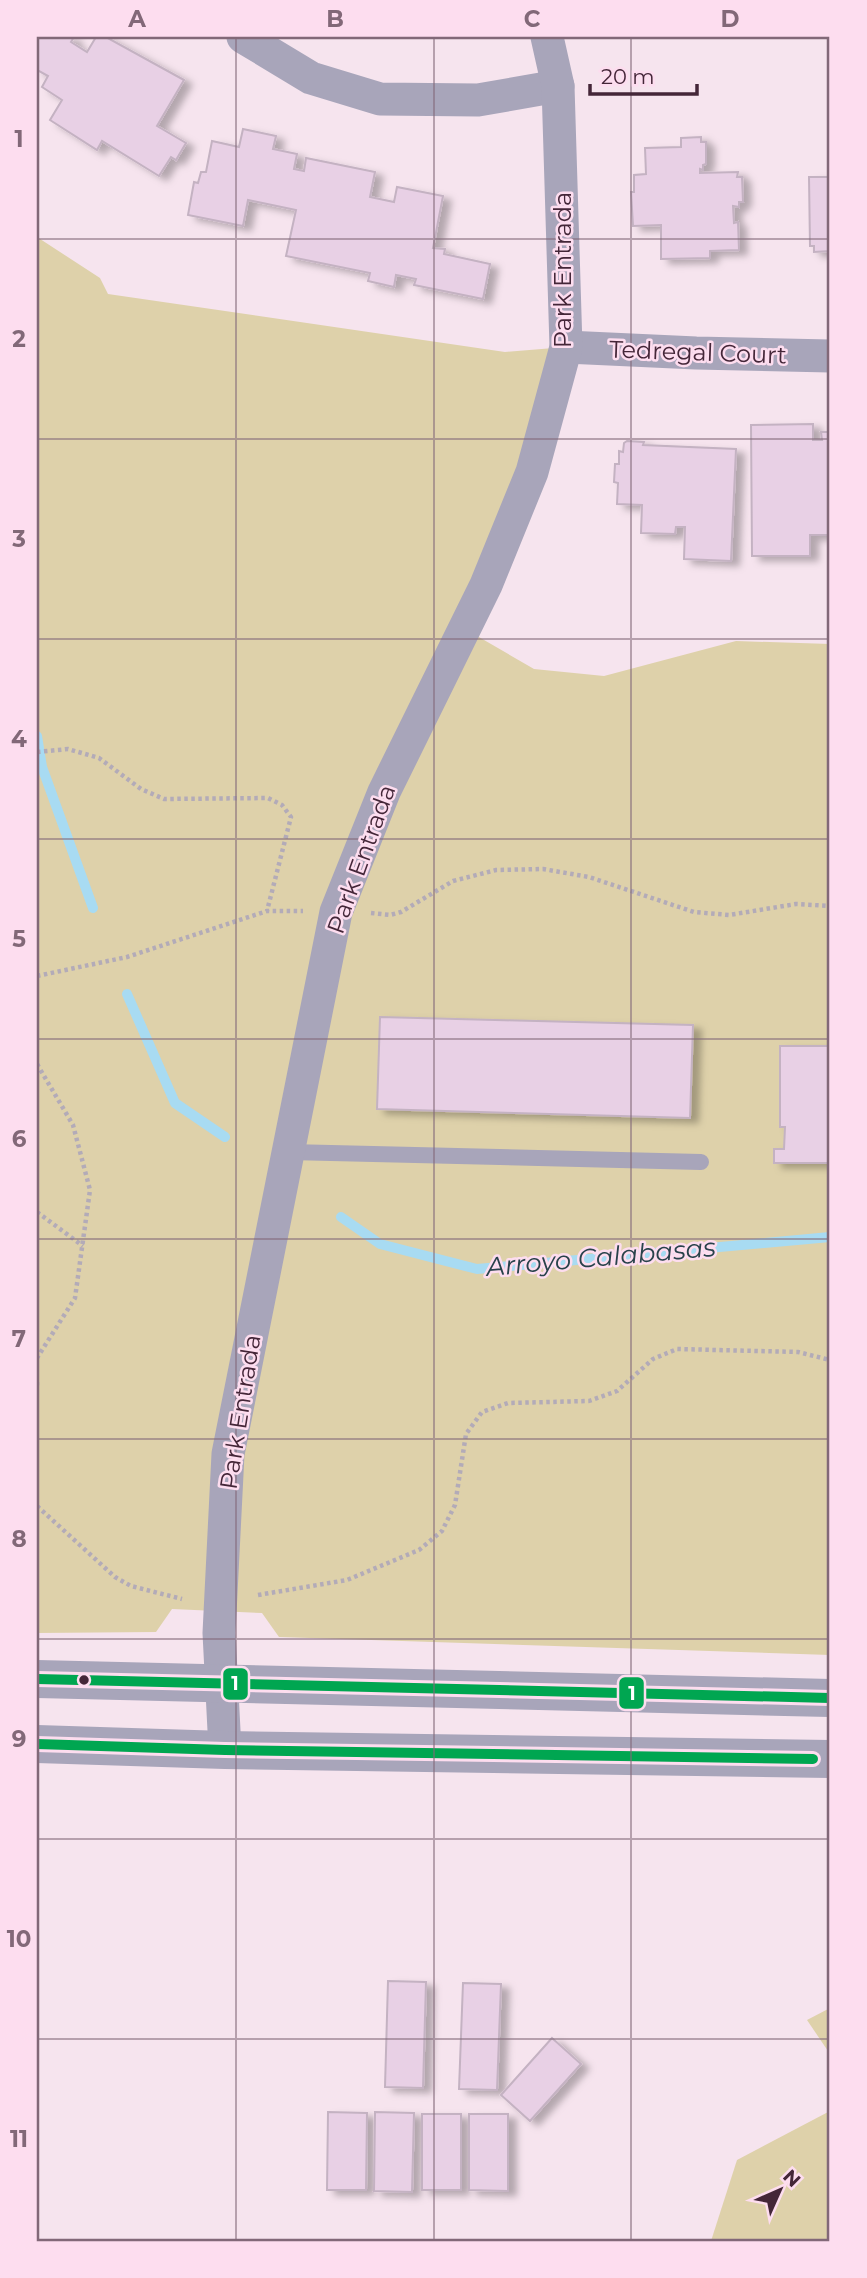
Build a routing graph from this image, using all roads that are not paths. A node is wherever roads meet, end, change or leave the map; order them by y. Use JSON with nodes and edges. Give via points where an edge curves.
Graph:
{"nodes":[{"id":1,"x":243,"y":37,"type":"edge"},
{"id":2,"x":547,"y":37,"type":"edge"},
{"id":3,"x":558,"y":86,"type":"junction"},
{"id":4,"x":566,"y":346,"type":"junction"},
{"id":5,"x":830,"y":356,"type":"edge"},
{"id":6,"x":289,"y":1152,"type":"junction"},
{"id":7,"x":701,"y":1162,"type":"dead end"},
{"id":8,"x":37,"y":1679,"type":"edge"},
{"id":9,"x":221,"y":1682,"type":"junction"},
{"id":10,"x":830,"y":1698,"type":"edge"},
{"id":11,"x":37,"y":1744,"type":"edge"},
{"id":12,"x":225,"y":1750,"type":"junction"},
{"id":13,"x":830,"y":1759,"type":"edge"}],
"edges":[{"from":1,"to":3,"type":"street","via":[[311,78],[380,99],[478,100]]},
{"from":2,"to":3,"type":"street","name":"Park Entrada"},
{"from":3,"to":4,"type":"street","name":"Park Entrada"},
{"from":4,"to":5,"type":"street","name":"Tedregal Court"},
{"from":4,"to":6,"type":"street","name":"Park Entrada","via":[[532,472],[486,585],[384,792],[336,912]]},
{"from":6,"to":7,"type":"lane"},
{"from":6,"to":9,"type":"street","name":"Park Entrada","via":[[228,1454],[219,1633]]},
{"from":8,"to":9,"type":"street"},
{"from":9,"to":10,"type":"street"},
{"from":9,"to":12,"type":"street","name":"Park Entrada"},
{"from":11,"to":12,"type":"street"},
{"from":12,"to":13,"type":"street"}]}
